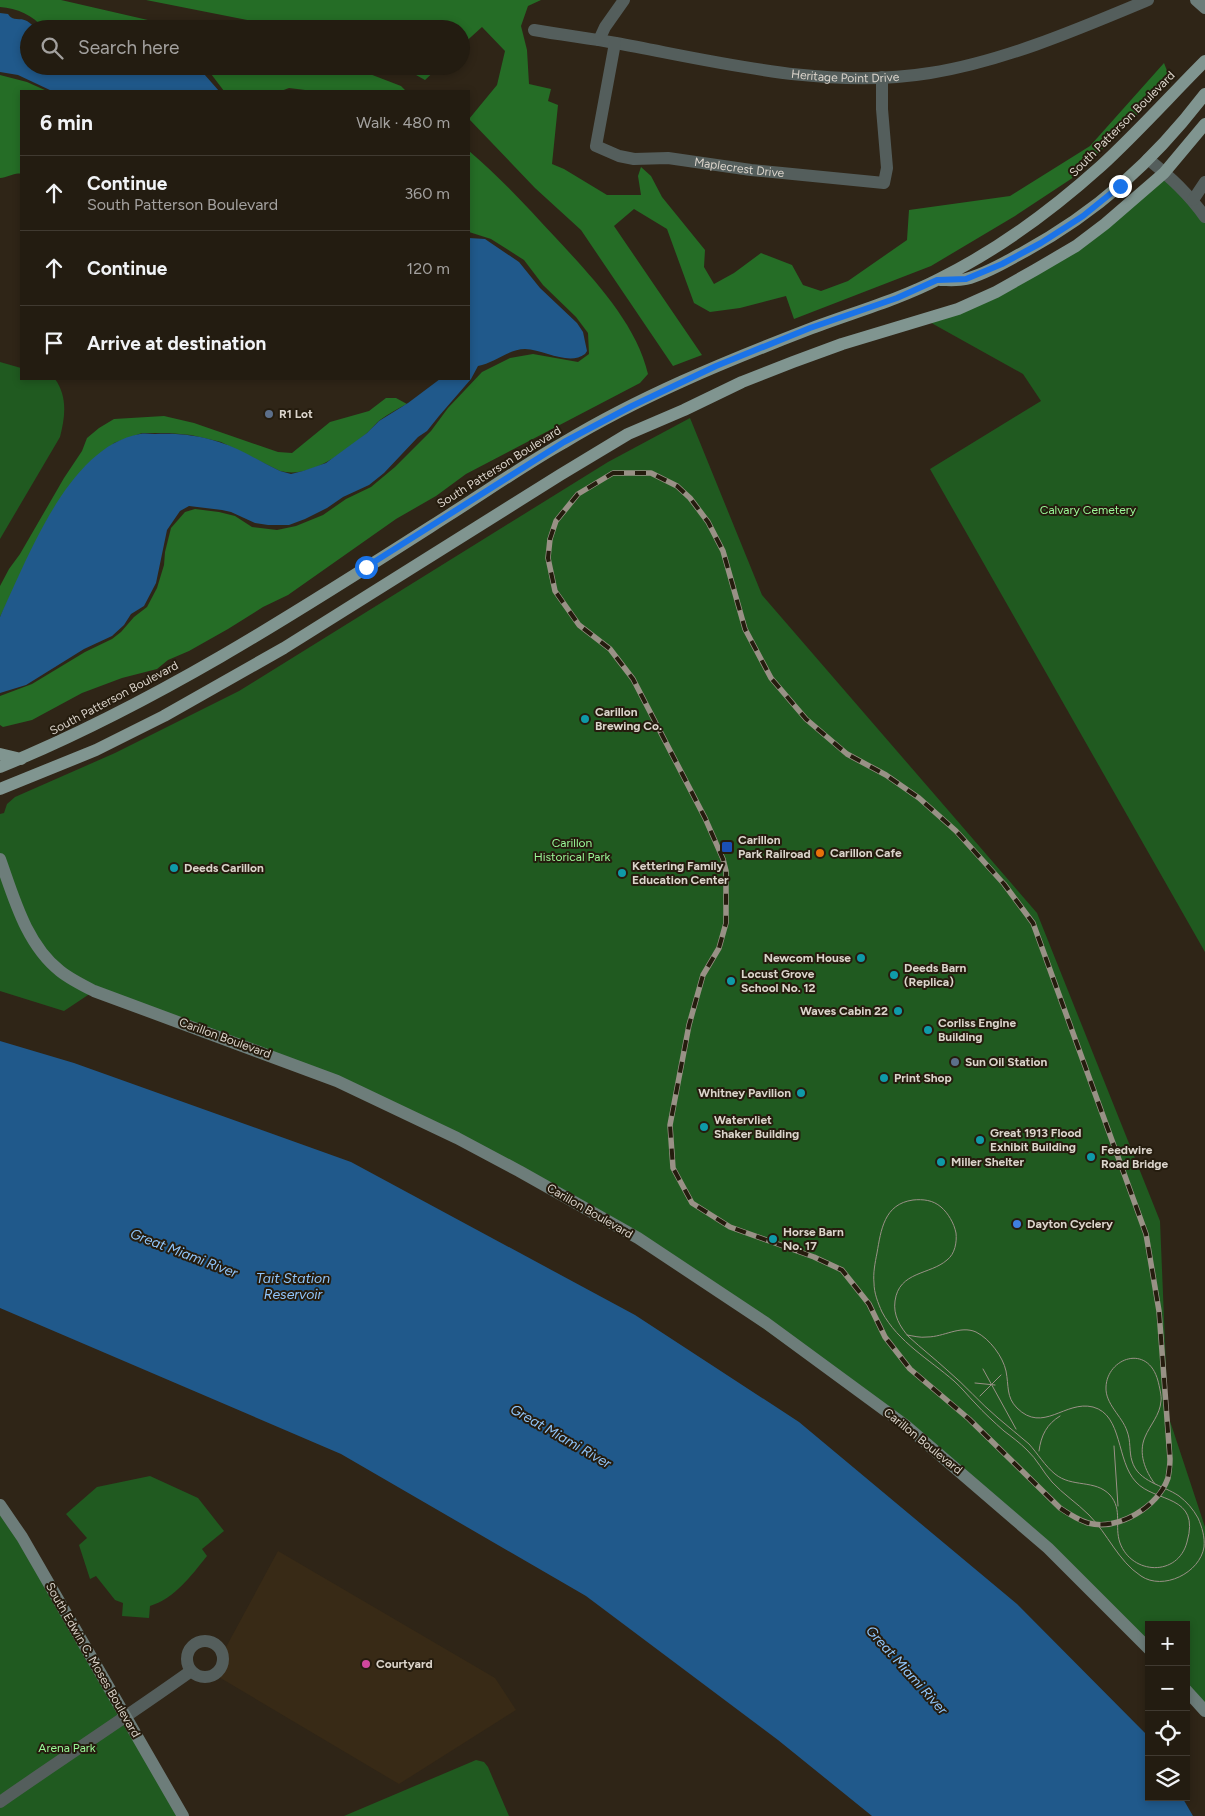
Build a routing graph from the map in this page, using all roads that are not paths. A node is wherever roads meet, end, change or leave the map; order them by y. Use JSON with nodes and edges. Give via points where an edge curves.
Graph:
{"nodes":[{"id":1,"x":624,"y":0,"type":"edge"},
{"id":2,"x":1148,"y":0,"type":"edge"},
{"id":3,"x":1196,"y":0,"type":"edge"},
{"id":4,"x":1205,"y":8,"type":"edge"},
{"id":5,"x":534,"y":30,"type":"dead end"},
{"id":6,"x":599,"y":40,"type":"junction"},
{"id":7,"x":615,"y":43,"type":"junction"},
{"id":8,"x":1205,"y":61,"type":"edge"},
{"id":9,"x":882,"y":77,"type":"junction"},
{"id":10,"x":1205,"y":94,"type":"edge"},
{"id":11,"x":1205,"y":124,"type":"edge"},
{"id":12,"x":1148,"y":159,"type":"junction"},
{"id":13,"x":1164,"y":172,"type":"junction"},
{"id":14,"x":1205,"y":182,"type":"edge"},
{"id":15,"x":1193,"y":200,"type":"junction"},
{"id":16,"x":1205,"y":217,"type":"edge"},
{"id":17,"x":937,"y":280,"type":"junction"},
{"id":18,"x":0,"y":754,"type":"edge"},
{"id":19,"x":21,"y":759,"type":"junction"},
{"id":20,"x":0,"y":768,"type":"edge"},
{"id":21,"x":0,"y":789,"type":"edge"},
{"id":22,"x":0,"y":858,"type":"edge"},
{"id":23,"x":0,"y":1505,"type":"edge"},
{"id":24,"x":1145,"y":1645,"type":"edge"},
{"id":25,"x":191,"y":1671,"type":"dead end"},
{"id":26,"x":1190,"y":1694,"type":"edge"},
{"id":27,"x":1205,"y":1711,"type":"edge"},
{"id":28,"x":126,"y":1718,"type":"junction"},
{"id":29,"x":0,"y":1802,"type":"edge"},
{"id":30,"x":183,"y":1816,"type":"edge"}],
"edges":[{"from":1,"to":6,"type":"street"},
{"from":2,"to":9,"type":"street","name":"Heritage Point Drive","via":[[1077,29],[974,64],[931,73]]},
{"from":3,"to":4,"type":"street"},
{"from":5,"to":6,"type":"street","name":"Heritage Point Drive"},
{"from":6,"to":7,"type":"street","name":"Heritage Point Drive"},
{"from":7,"to":9,"type":"street","name":"Heritage Point Drive","via":[[803,75]]},
{"from":7,"to":9,"type":"street","name":"Maplecrest Drive","via":[[596,146],[634,159],[668,158],[884,184],[887,168]]},
{"from":8,"to":17,"type":"main road","name":"South Patterson Boulevard","via":[[1074,190],[992,250]]},
{"from":10,"to":12,"type":"main road","via":[[1168,140]]},
{"from":11,"to":13,"type":"main road"},
{"from":12,"to":13,"type":"street"},
{"from":12,"to":17,"type":"main road","via":[[1083,216],[1041,243],[966,279]]},
{"from":13,"to":15,"type":"street"},
{"from":13,"to":21,"type":"main road","via":[[1076,246],[996,292],[958,309],[793,362],[628,434],[284,648],[164,716],[96,750]]},
{"from":14,"to":15,"type":"street"},
{"from":15,"to":16,"type":"street"},
{"from":17,"to":19,"type":"main road","name":"South Patterson Boulevard","via":[[716,366],[632,406],[564,442],[172,685]]},
{"from":18,"to":19,"type":"main road"},
{"from":19,"to":20,"type":"main road","name":"South Patterson Boulevard"},
{"from":22,"to":24,"type":"street","name":"Carillon Boulevard","via":[[15,902],[37,946],[74,981],[337,1081],[457,1138],[638,1238],[766,1324],[905,1425],[1048,1548]]},
{"from":23,"to":28,"type":"street","name":"South Edwin C. Moses Boulevard","via":[[22,1537]]},
{"from":25,"to":28,"type":"street"},
{"from":26,"to":27,"type":"street"},
{"from":28,"to":29,"type":"street"},
{"from":28,"to":30,"type":"street","name":"South Edwin C. Moses Boulevard"}]}
